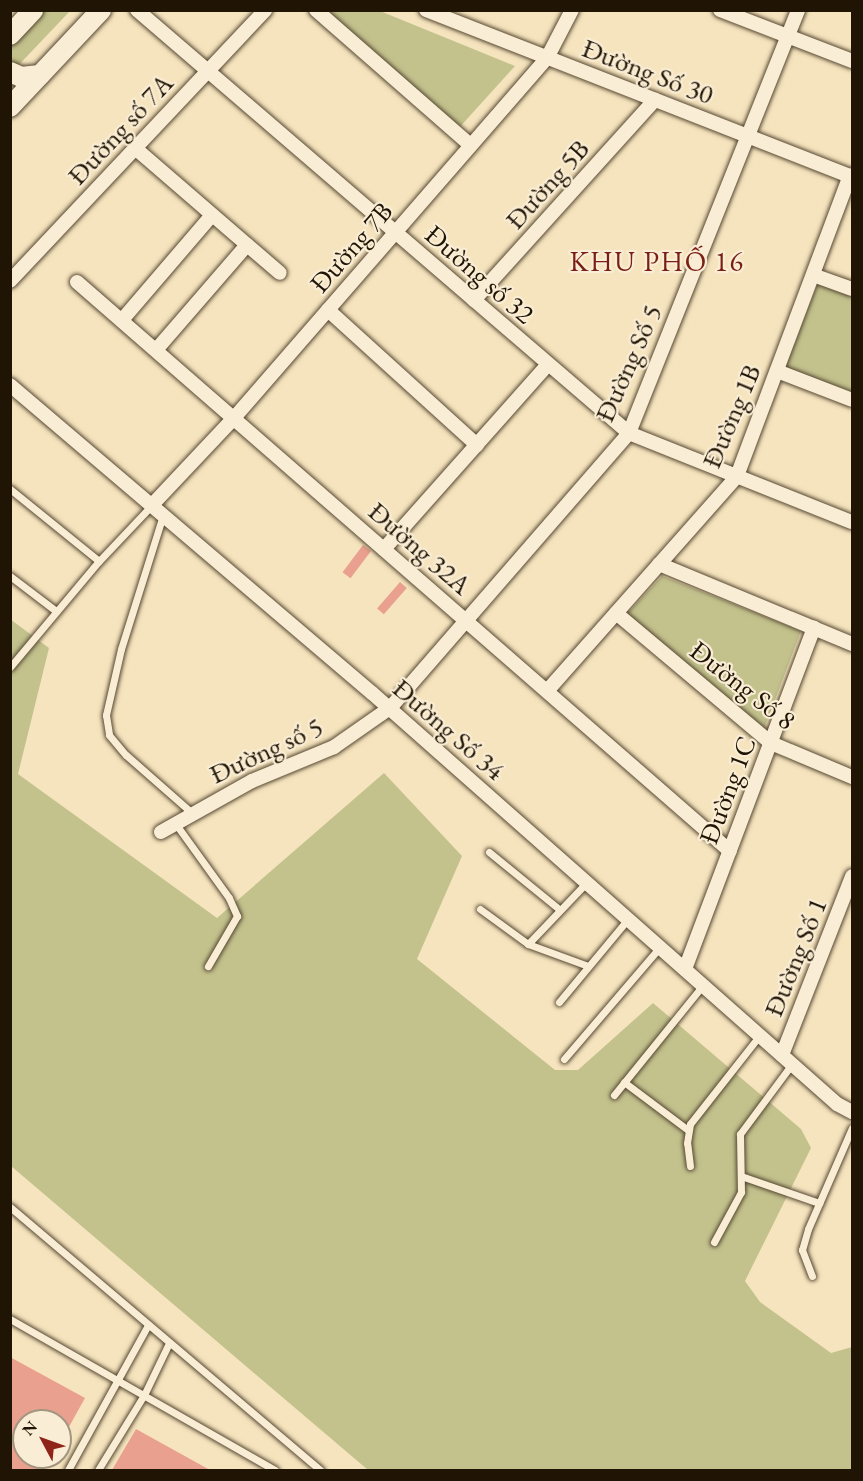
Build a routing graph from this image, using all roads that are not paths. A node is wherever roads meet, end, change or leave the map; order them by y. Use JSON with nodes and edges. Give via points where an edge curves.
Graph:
{"nodes":[{"id":1,"x":33,"y":10,"type":"edge"},
{"id":2,"x":101,"y":10,"type":"edge"},
{"id":3,"x":137,"y":10,"type":"edge"},
{"id":4,"x":265,"y":10,"type":"edge"},
{"id":5,"x":316,"y":10,"type":"edge"},
{"id":6,"x":426,"y":10,"type":"edge"},
{"id":7,"x":572,"y":10,"type":"edge"},
{"id":8,"x":720,"y":10,"type":"edge"},
{"id":9,"x":798,"y":10,"type":"edge"},
{"id":10,"x":10,"y":35,"type":"edge"},
{"id":11,"x":787,"y":36,"type":"junction"},
{"id":12,"x":547,"y":58,"type":"junction"},
{"id":13,"x":852,"y":61,"type":"edge"},
{"id":14,"x":208,"y":71,"type":"junction"},
{"id":15,"x":10,"y":72,"type":"edge"},
{"id":16,"x":40,"y":75,"type":"junction"},
{"id":17,"x":655,"y":100,"type":"junction"},
{"id":18,"x":10,"y":107,"type":"edge"},
{"id":19,"x":747,"y":136,"type":"junction"},
{"id":20,"x":470,"y":145,"type":"junction"},
{"id":21,"x":135,"y":148,"type":"junction"},
{"id":22,"x":851,"y":177,"type":"edge"},
{"id":23,"x":212,"y":215,"type":"junction"},
{"id":24,"x":396,"y":233,"type":"junction"},
{"id":25,"x":247,"y":245,"type":"junction"},
{"id":26,"x":280,"y":273,"type":"dead end"},
{"id":27,"x":813,"y":275,"type":"junction"},
{"id":28,"x":10,"y":281,"type":"edge"},
{"id":29,"x":77,"y":282,"type":"dead end"},
{"id":30,"x":852,"y":289,"type":"edge"},
{"id":31,"x":474,"y":300,"type":"junction"},
{"id":32,"x":328,"y":310,"type":"junction"},
{"id":33,"x":122,"y":320,"type":"junction"},
{"id":34,"x":156,"y":350,"type":"junction"},
{"id":35,"x":548,"y":364,"type":"junction"},
{"id":36,"x":777,"y":371,"type":"junction"},
{"id":37,"x":10,"y":385,"type":"edge"},
{"id":38,"x":852,"y":400,"type":"edge"},
{"id":39,"x":234,"y":418,"type":"junction"},
{"id":40,"x":629,"y":433,"type":"junction"},
{"id":41,"x":477,"y":445,"type":"junction"},
{"id":42,"x":737,"y":476,"type":"junction"},
{"id":43,"x":10,"y":489,"type":"edge"},
{"id":44,"x":152,"y":505,"type":"junction"},
{"id":45,"x":163,"y":514,"type":"junction"},
{"id":46,"x":852,"y":522,"type":"edge"},
{"id":47,"x":384,"y":549,"type":"junction"},
{"id":48,"x":99,"y":561,"type":"junction"},
{"id":49,"x":659,"y":564,"type":"junction"},
{"id":50,"x":10,"y":576,"type":"edge"},
{"id":51,"x":56,"y":611,"type":"junction"},
{"id":52,"x":616,"y":614,"type":"junction"},
{"id":53,"x":466,"y":621,"type":"junction"},
{"id":54,"x":814,"y":628,"type":"junction"},
{"id":55,"x":852,"y":644,"type":"edge"},
{"id":56,"x":10,"y":667,"type":"edge"},
{"id":57,"x":547,"y":691,"type":"junction"},
{"id":58,"x":390,"y":708,"type":"junction"},
{"id":59,"x":771,"y":743,"type":"junction"},
{"id":60,"x":852,"y":777,"type":"edge"},
{"id":61,"x":192,"y":813,"type":"junction"},
{"id":62,"x":175,"y":823,"type":"junction"},
{"id":63,"x":161,"y":832,"type":"dead end"},
{"id":64,"x":730,"y":851,"type":"junction"},
{"id":65,"x":489,"y":852,"type":"dead end"},
{"id":66,"x":852,"y":876,"type":"edge"},
{"id":67,"x":586,"y":882,"type":"junction"},
{"id":68,"x":480,"y":909,"type":"dead end"},
{"id":69,"x":559,"y":909,"type":"junction"},
{"id":70,"x":628,"y":919,"type":"junction"},
{"id":71,"x":528,"y":944,"type":"junction"},
{"id":72,"x":660,"y":947,"type":"junction"},
{"id":73,"x":208,"y":966,"type":"dead end"},
{"id":74,"x":588,"y":966,"type":"junction"},
{"id":75,"x":685,"y":969,"type":"junction"},
{"id":76,"x":703,"y":985,"type":"junction"},
{"id":77,"x":559,"y":1002,"type":"dead end"},
{"id":78,"x":760,"y":1035,"type":"junction"},
{"id":79,"x":564,"y":1059,"type":"dead end"},
{"id":80,"x":787,"y":1059,"type":"junction"},
{"id":81,"x":624,"y":1082,"type":"junction"},
{"id":82,"x":614,"y":1095,"type":"dead end"},
{"id":83,"x":852,"y":1112,"type":"edge"},
{"id":84,"x":852,"y":1128,"type":"edge"},
{"id":85,"x":688,"y":1131,"type":"junction"},
{"id":86,"x":851,"y":1136,"type":"edge"},
{"id":87,"x":690,"y":1166,"type":"dead end"},
{"id":88,"x":741,"y":1176,"type":"junction"},
{"id":89,"x":819,"y":1203,"type":"junction"},
{"id":90,"x":10,"y":1207,"type":"edge"},
{"id":91,"x":714,"y":1242,"type":"dead end"},
{"id":92,"x":812,"y":1276,"type":"dead end"},
{"id":93,"x":10,"y":1320,"type":"edge"},
{"id":94,"x":148,"y":1325,"type":"junction"},
{"id":95,"x":169,"y":1343,"type":"junction"},
{"id":96,"x":119,"y":1382,"type":"junction"},
{"id":97,"x":144,"y":1395,"type":"junction"},
{"id":98,"x":68,"y":1470,"type":"edge"},
{"id":99,"x":98,"y":1470,"type":"edge"},
{"id":100,"x":275,"y":1470,"type":"edge"},
{"id":101,"x":320,"y":1470,"type":"edge"}],
"edges":[{"from":1,"to":10,"type":"main road"},
{"from":2,"to":16,"type":"main road"},
{"from":3,"to":14,"type":"street","name":"Đường số 32"},
{"from":4,"to":14,"type":"street","name":"Đường số 7A"},
{"from":5,"to":20,"type":"street"},
{"from":6,"to":12,"type":"street","name":"Đường Số 30"},
{"from":7,"to":12,"type":"street","name":"Đường 7B"},
{"from":8,"to":11,"type":"street"},
{"from":9,"to":11,"type":"street","name":"Đường Số 5"},
{"from":11,"to":13,"type":"street"},
{"from":11,"to":19,"type":"street","name":"Đường Số 5"},
{"from":12,"to":17,"type":"street","name":"Đường Số 30"},
{"from":12,"to":20,"type":"street","name":"Đường 7B"},
{"from":14,"to":21,"type":"street","name":"Đường số 7A"},
{"from":14,"to":24,"type":"street","name":"Đường số 32"},
{"from":15,"to":16,"type":"main road","via":[[21,77]]},
{"from":16,"to":18,"type":"main road"},
{"from":17,"to":19,"type":"street","name":"Đường Số 30"},
{"from":17,"to":31,"type":"street","name":"Đường 5B"},
{"from":19,"to":22,"type":"street","name":"Đường Số 30"},
{"from":19,"to":40,"type":"street","name":"Đường Số 5"},
{"from":20,"to":24,"type":"street","name":"Đường 7B"},
{"from":21,"to":23,"type":"street"},
{"from":21,"to":28,"type":"street","name":"Đường số 7A"},
{"from":22,"to":27,"type":"street","name":"Đường 1B"},
{"from":23,"to":25,"type":"street"},
{"from":23,"to":33,"type":"street"},
{"from":24,"to":31,"type":"street","name":"Đường số 32"},
{"from":24,"to":32,"type":"street","name":"Đường 7B"},
{"from":25,"to":26,"type":"street"},
{"from":25,"to":34,"type":"street"},
{"from":27,"to":30,"type":"street"},
{"from":27,"to":36,"type":"street","name":"Đường 1B"},
{"from":29,"to":33,"type":"street","name":"Đường 32A"},
{"from":31,"to":35,"type":"street","name":"Đường số 32"},
{"from":32,"to":39,"type":"street","name":"Đường 7B"},
{"from":32,"to":41,"type":"street"},
{"from":33,"to":34,"type":"street","name":"Đường 32A"},
{"from":34,"to":39,"type":"street","name":"Đường 32A"},
{"from":35,"to":40,"type":"street","name":"Đường số 32"},
{"from":35,"to":41,"type":"street"},
{"from":36,"to":38,"type":"street"},
{"from":36,"to":42,"type":"street","name":"Đường 1B"},
{"from":37,"to":44,"type":"street","name":"Đường Số 34"},
{"from":39,"to":44,"type":"street","name":"Đường 7B"},
{"from":39,"to":47,"type":"street","name":"Đường 32A"},
{"from":40,"to":42,"type":"street"},
{"from":40,"to":53,"type":"street","name":"Đường Số 5"},
{"from":41,"to":47,"type":"street"},
{"from":42,"to":46,"type":"street"},
{"from":42,"to":49,"type":"street","name":"Đường 1B"},
{"from":43,"to":48,"type":"lane"},
{"from":44,"to":45,"type":"street","name":"Đường Số 34"},
{"from":44,"to":48,"type":"lane"},
{"from":45,"to":58,"type":"street","name":"Đường Số 34"},
{"from":45,"to":61,"type":"lane","via":[[121,649],[106,715],[109,735],[126,755]]},
{"from":47,"to":53,"type":"street","name":"Đường 32A"},
{"from":48,"to":51,"type":"lane"},
{"from":49,"to":52,"type":"street","name":"Đường 1B"},
{"from":49,"to":54,"type":"street"},
{"from":50,"to":51,"type":"lane"},
{"from":51,"to":56,"type":"lane"},
{"from":52,"to":57,"type":"street","name":"Đường 1B"},
{"from":52,"to":59,"type":"street","name":"Đường Số 8"},
{"from":53,"to":57,"type":"street","name":"Đường 32A"},
{"from":53,"to":58,"type":"street","name":"Đường Số 5"},
{"from":54,"to":55,"type":"street"},
{"from":54,"to":59,"type":"street","name":"Đường 1C"},
{"from":57,"to":64,"type":"street","name":"Đường 32A"},
{"from":58,"to":61,"type":"street","name":"Đường số 5","via":[[334,747],[252,781]]},
{"from":58,"to":67,"type":"street","name":"Đường Số 34"},
{"from":59,"to":60,"type":"street","name":"Đường Số 8"},
{"from":59,"to":64,"type":"street","name":"Đường 1C"},
{"from":61,"to":62,"type":"street","name":"Đường số 5"},
{"from":62,"to":63,"type":"street","name":"Đường số 5"},
{"from":62,"to":73,"type":"lane","via":[[229,898],[237,916]]},
{"from":64,"to":75,"type":"street","name":"Đường 1C"},
{"from":65,"to":69,"type":"lane"},
{"from":66,"to":80,"type":"street","name":"Đường Số 1"},
{"from":67,"to":69,"type":"lane"},
{"from":67,"to":70,"type":"street","name":"Đường Số 34"},
{"from":68,"to":71,"type":"lane"},
{"from":69,"to":71,"type":"lane"},
{"from":70,"to":72,"type":"street","name":"Đường Số 34"},
{"from":70,"to":74,"type":"lane"},
{"from":71,"to":74,"type":"lane"},
{"from":72,"to":75,"type":"street","name":"Đường Số 34"},
{"from":72,"to":79,"type":"lane"},
{"from":74,"to":77,"type":"lane"},
{"from":75,"to":76,"type":"street","name":"Đường Số 34"},
{"from":76,"to":78,"type":"street","name":"Đường Số 34"},
{"from":76,"to":81,"type":"lane"},
{"from":78,"to":80,"type":"street","name":"Đường Số 34"},
{"from":78,"to":85,"type":"lane"},
{"from":80,"to":83,"type":"street","name":"Đường Số 34","via":[[837,1104]]},
{"from":80,"to":88,"type":"lane","via":[[740,1134]]},
{"from":81,"to":82,"type":"lane"},
{"from":81,"to":85,"type":"lane"},
{"from":84,"to":86,"type":"lane"},
{"from":85,"to":87,"type":"lane"},
{"from":86,"to":89,"type":"lane"},
{"from":88,"to":89,"type":"lane"},
{"from":88,"to":91,"type":"lane","via":[[741,1192]]},
{"from":89,"to":92,"type":"lane","via":[[802,1250]]},
{"from":90,"to":94,"type":"lane"},
{"from":93,"to":96,"type":"lane"},
{"from":94,"to":95,"type":"lane"},
{"from":94,"to":96,"type":"lane"},
{"from":95,"to":97,"type":"lane"},
{"from":95,"to":101,"type":"lane"},
{"from":96,"to":97,"type":"lane"},
{"from":96,"to":98,"type":"lane"},
{"from":97,"to":99,"type":"lane"},
{"from":97,"to":100,"type":"lane"}]}
